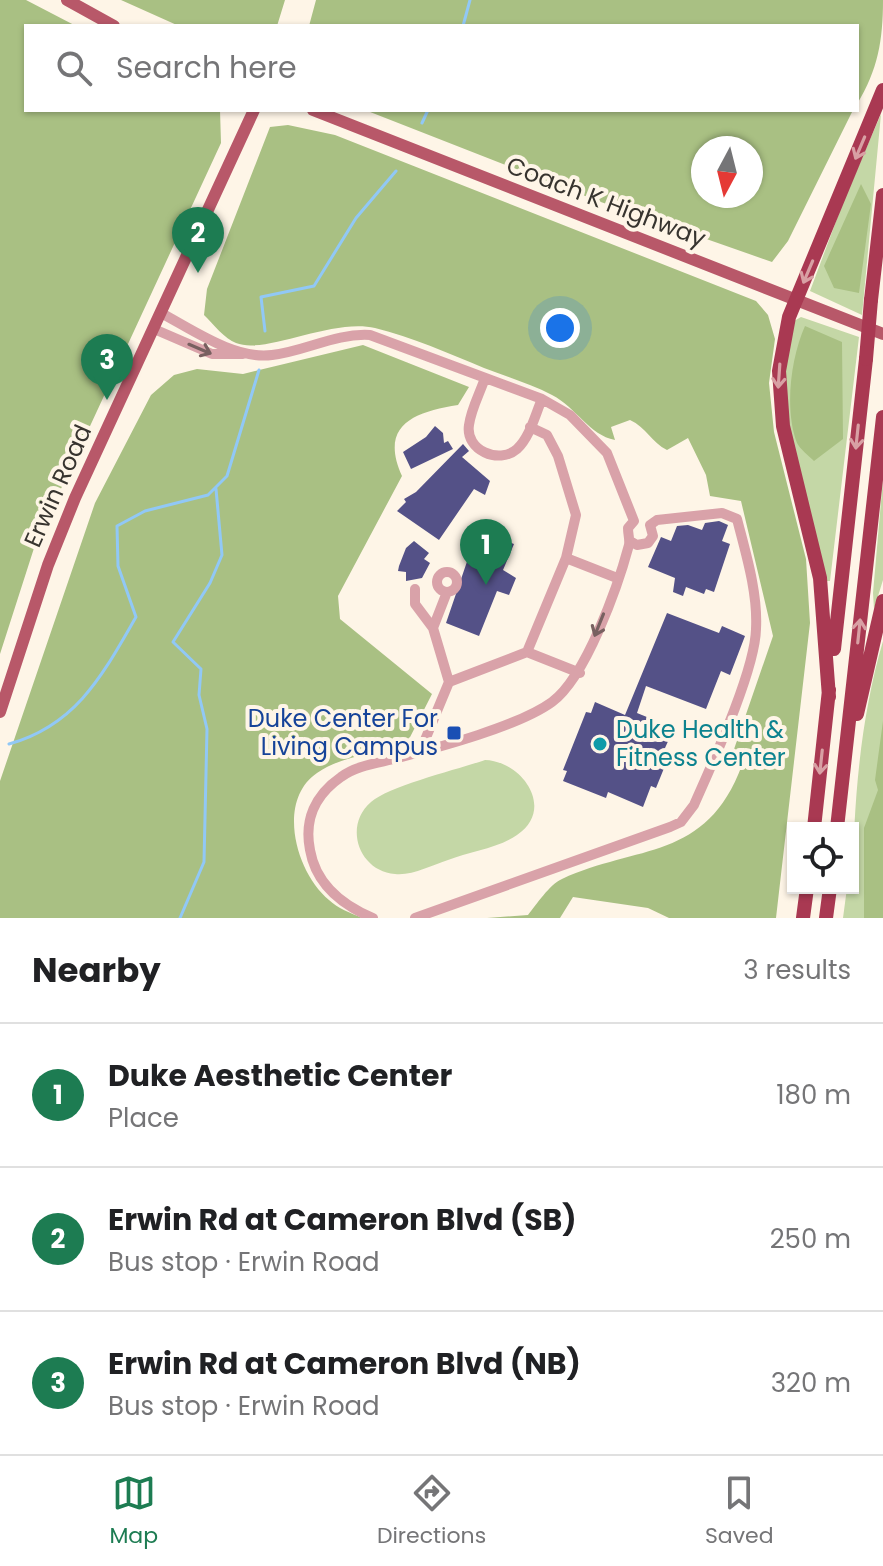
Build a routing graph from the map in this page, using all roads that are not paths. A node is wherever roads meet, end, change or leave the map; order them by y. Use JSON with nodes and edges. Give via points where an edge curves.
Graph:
{"nodes":[{"id":1,"x":67,"y":0,"type":"edge"},
{"id":2,"x":110,"y":24,"type":"edge"},
{"id":3,"x":883,"y":90,"type":"edge"},
{"id":4,"x":253,"y":112,"type":"edge"},
{"id":5,"x":318,"y":112,"type":"edge"},
{"id":6,"x":883,"y":195,"type":"edge"},
{"id":7,"x":796,"y":300,"type":"junction"},
{"id":8,"x":161,"y":313,"type":"junction"},
{"id":9,"x":154,"y":329,"type":"junction"},
{"id":10,"x":883,"y":334,"type":"edge"},
{"id":11,"x":249,"y":353,"type":"junction"},
{"id":12,"x":485,"y":378,"type":"junction"},
{"id":13,"x":542,"y":399,"type":"junction"},
{"id":14,"x":883,"y":417,"type":"edge"},
{"id":15,"x":530,"y":427,"type":"junction"},
{"id":16,"x":634,"y":521,"type":"junction"},
{"id":17,"x":650,"y":525,"type":"junction"},
{"id":18,"x":630,"y":541,"type":"junction"},
{"id":19,"x":566,"y":558,"type":"junction"},
{"id":20,"x":617,"y":578,"type":"junction"},
{"id":21,"x":415,"y":589,"type":"dead end"},
{"id":22,"x":444,"y":591,"type":"dead end"},
{"id":23,"x":883,"y":601,"type":"edge"},
{"id":24,"x":430,"y":624,"type":"junction"},
{"id":25,"x":527,"y":652,"type":"junction"},
{"id":26,"x":580,"y":673,"type":"junction"},
{"id":27,"x":449,"y":682,"type":"junction"},
{"id":28,"x":829,"y":697,"type":"junction"},
{"id":29,"x":0,"y":712,"type":"edge"},
{"id":30,"x":420,"y":752,"type":"junction"},
{"id":31,"x":844,"y":765,"type":"junction"},
{"id":32,"x":815,"y":822,"type":"edge"},
{"id":33,"x":838,"y":822,"type":"edge"},
{"id":34,"x":806,"y":894,"type":"edge"},
{"id":35,"x":829,"y":894,"type":"edge"},
{"id":36,"x":373,"y":918,"type":"edge"},
{"id":37,"x":415,"y":918,"type":"edge"},
{"id":38,"x":803,"y":918,"type":"edge"},
{"id":39,"x":826,"y":918,"type":"edge"}],
"edges":[{"from":1,"to":2,"type":"main road"},
{"from":3,"to":7,"type":"highway","one_way":true},
{"from":4,"to":8,"type":"main road","name":"Erwin Road"},
{"from":5,"to":7,"type":"main road","name":"Coach K Highway"},
{"from":6,"to":28,"type":"highway","one_way":true,"bridge":true},
{"from":7,"to":10,"type":"main road","name":"Coach K Highway"},
{"from":7,"to":28,"type":"highway","one_way":true,"via":[[781,351],[780,407],[820,578]]},
{"from":8,"to":9,"type":"main road","name":"Erwin Road"},
{"from":8,"to":11,"type":"lane"},
{"from":9,"to":11,"type":"lane","one_way":true,"via":[[212,354]]},
{"from":9,"to":29,"type":"main road","name":"Erwin Road","via":[[65,521]]},
{"from":11,"to":12,"type":"lane","via":[[271,355],[339,336],[370,335]]},
{"from":12,"to":13,"type":"lane"},
{"from":12,"to":15,"type":"lane","via":[[469,437],[487,454],[504,456],[518,448]]},
{"from":13,"to":15,"type":"lane"},
{"from":13,"to":16,"type":"lane","via":[[570,415],[600,444]]},
{"from":31,"to":14,"type":"highway","one_way":true},
{"from":15,"to":19,"type":"lane","via":[[547,435],[574,506]]},
{"from":16,"to":17,"type":"lane"},
{"from":16,"to":18,"type":"lane"},
{"from":17,"to":18,"type":"lane","via":[[653,536],[648,543]]},
{"from":17,"to":37,"type":"lane","via":[[722,513],[737,519],[754,600],[751,658],[694,805],[681,822],[651,835]]},
{"from":18,"to":20,"type":"lane"},
{"from":19,"to":20,"type":"lane"},
{"from":19,"to":25,"type":"lane"},
{"from":20,"to":26,"type":"lane","one_way":true},
{"from":21,"to":24,"type":"lane","via":[[415,604]]},
{"from":22,"to":24,"type":"lane"},
{"from":23,"to":31,"type":"highway"},
{"from":24,"to":27,"type":"lane"},
{"from":25,"to":26,"type":"lane"},
{"from":25,"to":27,"type":"lane"},
{"from":26,"to":30,"type":"lane","via":[[540,709]]},
{"from":27,"to":30,"type":"lane"},
{"from":28,"to":32,"type":"highway","one_way":true},
{"from":30,"to":36,"type":"lane","via":[[340,777],[312,808],[310,854],[319,874],[340,901]]},
{"from":31,"to":33,"type":"highway"},
{"from":34,"to":38,"type":"highway"},
{"from":35,"to":39,"type":"highway"}]}
